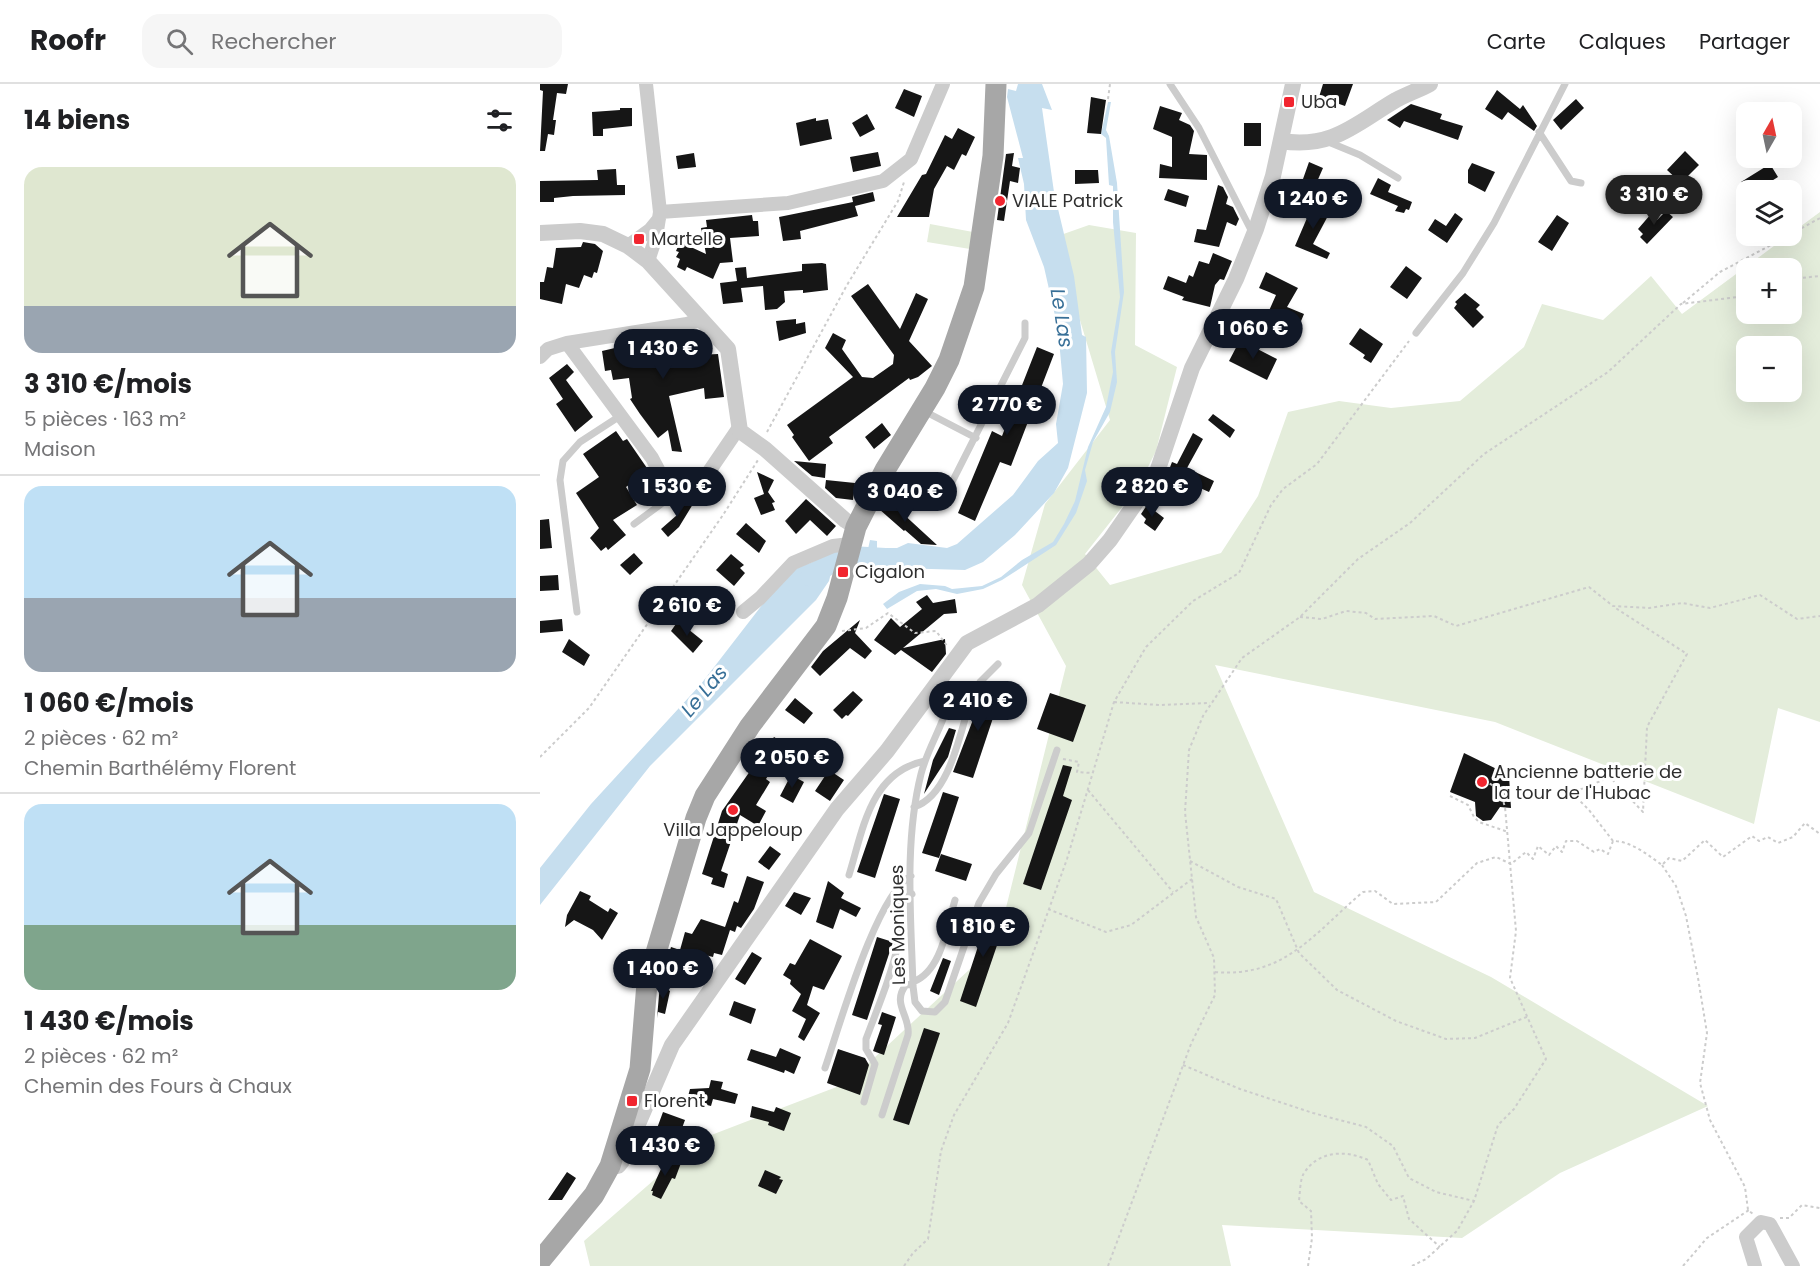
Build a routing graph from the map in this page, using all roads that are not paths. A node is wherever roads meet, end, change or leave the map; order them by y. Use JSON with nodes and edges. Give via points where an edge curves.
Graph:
{"nodes":[{"id":1,"x":646,"y":84,"type":"edge"},
{"id":2,"x":943,"y":84,"type":"edge"},
{"id":3,"x":984,"y":84,"type":"edge"},
{"id":4,"x":994,"y":84,"type":"edge"},
{"id":5,"x":1170,"y":84,"type":"edge"},
{"id":6,"x":1293,"y":84,"type":"edge"},
{"id":7,"x":1430,"y":84,"type":"edge"},
{"id":8,"x":1565,"y":84,"type":"edge"},
{"id":9,"x":1539,"y":132,"type":"junction"},
{"id":10,"x":994,"y":136,"type":"junction"},
{"id":11,"x":1325,"y":140,"type":"junction"},
{"id":12,"x":1281,"y":141,"type":"junction"},
{"id":13,"x":1398,"y":178,"type":"dead end"},
{"id":14,"x":1581,"y":183,"type":"dead end"},
{"id":15,"x":659,"y":216,"type":"junction"},
{"id":16,"x":540,"y":233,"type":"edge"},
{"id":17,"x":1254,"y":234,"type":"junction"},
{"id":18,"x":628,"y":246,"type":"junction"},
{"id":19,"x":648,"y":261,"type":"junction"},
{"id":20,"x":700,"y":320,"type":"junction"},
{"id":21,"x":1025,"y":324,"type":"dead end"},
{"id":22,"x":1416,"y":333,"type":"road end"},
{"id":23,"x":567,"y":343,"type":"junction"},
{"id":24,"x":540,"y":357,"type":"edge"},
{"id":25,"x":922,"y":409,"type":"junction"},
{"id":26,"x":620,"y":416,"type":"junction"},
{"id":27,"x":738,"y":429,"type":"junction"},
{"id":28,"x":976,"y":438,"type":"junction"},
{"id":29,"x":672,"y":496,"type":"junction"},
{"id":30,"x":945,"y":496,"type":"dead end"},
{"id":31,"x":634,"y":524,"type":"dead end"},
{"id":32,"x":850,"y":546,"type":"junction"},
{"id":33,"x":577,"y":612,"type":"dead end"},
{"id":34,"x":743,"y":612,"type":"dead end"},
{"id":35,"x":999,"y":664,"type":"dead end"},
{"id":36,"x":934,"y":685,"type":"junction"},
{"id":37,"x":1057,"y":754,"type":"road end"},
{"id":38,"x":925,"y":761,"type":"junction"},
{"id":39,"x":914,"y":807,"type":"junction"},
{"id":40,"x":849,"y":875,"type":"dead end"},
{"id":41,"x":911,"y":876,"type":"junction"},
{"id":42,"x":912,"y":894,"type":"junction"},
{"id":43,"x":955,"y":900,"type":"dead end"},
{"id":44,"x":913,"y":983,"type":"junction"},
{"id":45,"x":825,"y":1068,"type":"dead end"},
{"id":46,"x":864,"y":1102,"type":"dead end"},
{"id":47,"x":882,"y":1115,"type":"dead end"},
{"id":48,"x":610,"y":1166,"type":"junction"},
{"id":49,"x":540,"y":1261,"type":"edge"},
{"id":50,"x":1755,"y":1266,"type":"edge"},
{"id":51,"x":1793,"y":1266,"type":"edge"}],
"edges":[{"from":1,"to":15,"type":"street"},
{"from":2,"to":15,"type":"street","via":[[911,159],[883,182],[788,203]]},
{"from":3,"to":10,"type":"main road"},
{"from":4,"to":10,"type":"main road"},
{"from":5,"to":17,"type":"lane","via":[[1199,128]]},
{"from":6,"to":12,"type":"street"},
{"from":7,"to":11,"type":"street","via":[[1398,99],[1353,129]]},
{"from":8,"to":9,"type":"lane"},
{"from":9,"to":14,"type":"lane","via":[[1570,181]]},
{"from":9,"to":22,"type":"lane","via":[[1494,223]]},
{"from":10,"to":25,"type":"main road","via":[[971,300],[945,369]]},
{"from":11,"to":12,"type":"street"},
{"from":11,"to":13,"type":"lane"},
{"from":12,"to":17,"type":"street"},
{"from":15,"to":18,"type":"street","via":[[650,230]]},
{"from":15,"to":19,"type":"street"},
{"from":16,"to":18,"type":"street","via":[[593,232]]},
{"from":17,"to":36,"type":"street","via":[[1192,368],[1162,462],[1118,529],[1089,564],[1049,597],[976,636]]},
{"from":18,"to":19,"type":"street"},
{"from":19,"to":20,"type":"street"},
{"from":20,"to":23,"type":"street"},
{"from":20,"to":27,"type":"street","via":[[730,352]]},
{"from":21,"to":28,"type":"lane","via":[[1025,338]]},
{"from":23,"to":24,"type":"street","via":[[548,349]]},
{"from":23,"to":26,"type":"street"},
{"from":25,"to":28,"type":"lane"},
{"from":25,"to":32,"type":"main road","via":[[885,470]]},
{"from":26,"to":29,"type":"street","via":[[652,458]]},
{"from":26,"to":33,"type":"lane","via":[[580,442],[563,461],[560,480]]},
{"from":27,"to":29,"type":"street","via":[[706,476]]},
{"from":27,"to":32,"type":"street"},
{"from":28,"to":30,"type":"lane"},
{"from":29,"to":31,"type":"lane"},
{"from":32,"to":34,"type":"street","via":[[833,546],[793,563]]},
{"from":32,"to":48,"type":"main road","via":[[827,624],[750,726],[705,796],[696,818],[647,983],[640,1069]]},
{"from":35,"to":39,"type":"lane","via":[[975,688],[946,775],[935,794]]},
{"from":36,"to":38,"type":"lane","name":"Les Moniques","via":[[946,696],[948,705]]},
{"from":36,"to":48,"type":"street","via":[[887,751],[837,809],[677,1038],[622,1161],[618,1166]]},
{"from":37,"to":44,"type":"lane","name":"Les Moniques","via":[[1029,833],[983,895],[940,1008],[932,1013],[919,1009]]},
{"from":38,"to":39,"type":"lane","name":"Les Moniques"},
{"from":38,"to":40,"type":"lane","via":[[890,778],[876,793]]},
{"from":39,"to":41,"type":"lane","name":"Les Moniques"},
{"from":41,"to":42,"type":"lane","name":"Les Moniques"},
{"from":41,"to":45,"type":"lane","via":[[892,897],[872,935]]},
{"from":42,"to":44,"type":"lane","name":"Les Moniques"},
{"from":42,"to":46,"type":"lane","via":[[900,905],[899,942],[866,1039],[866,1049],[875,1064]]},
{"from":43,"to":44,"type":"lane","via":[[936,962]]},
{"from":44,"to":47,"type":"lane","via":[[901,993],[900,1009],[909,1031]]},
{"from":48,"to":49,"type":"main road","via":[[594,1195]]},
{"from":50,"to":51,"type":"street","via":[[1746,1237],[1761,1222],[1770,1224]]}]}
